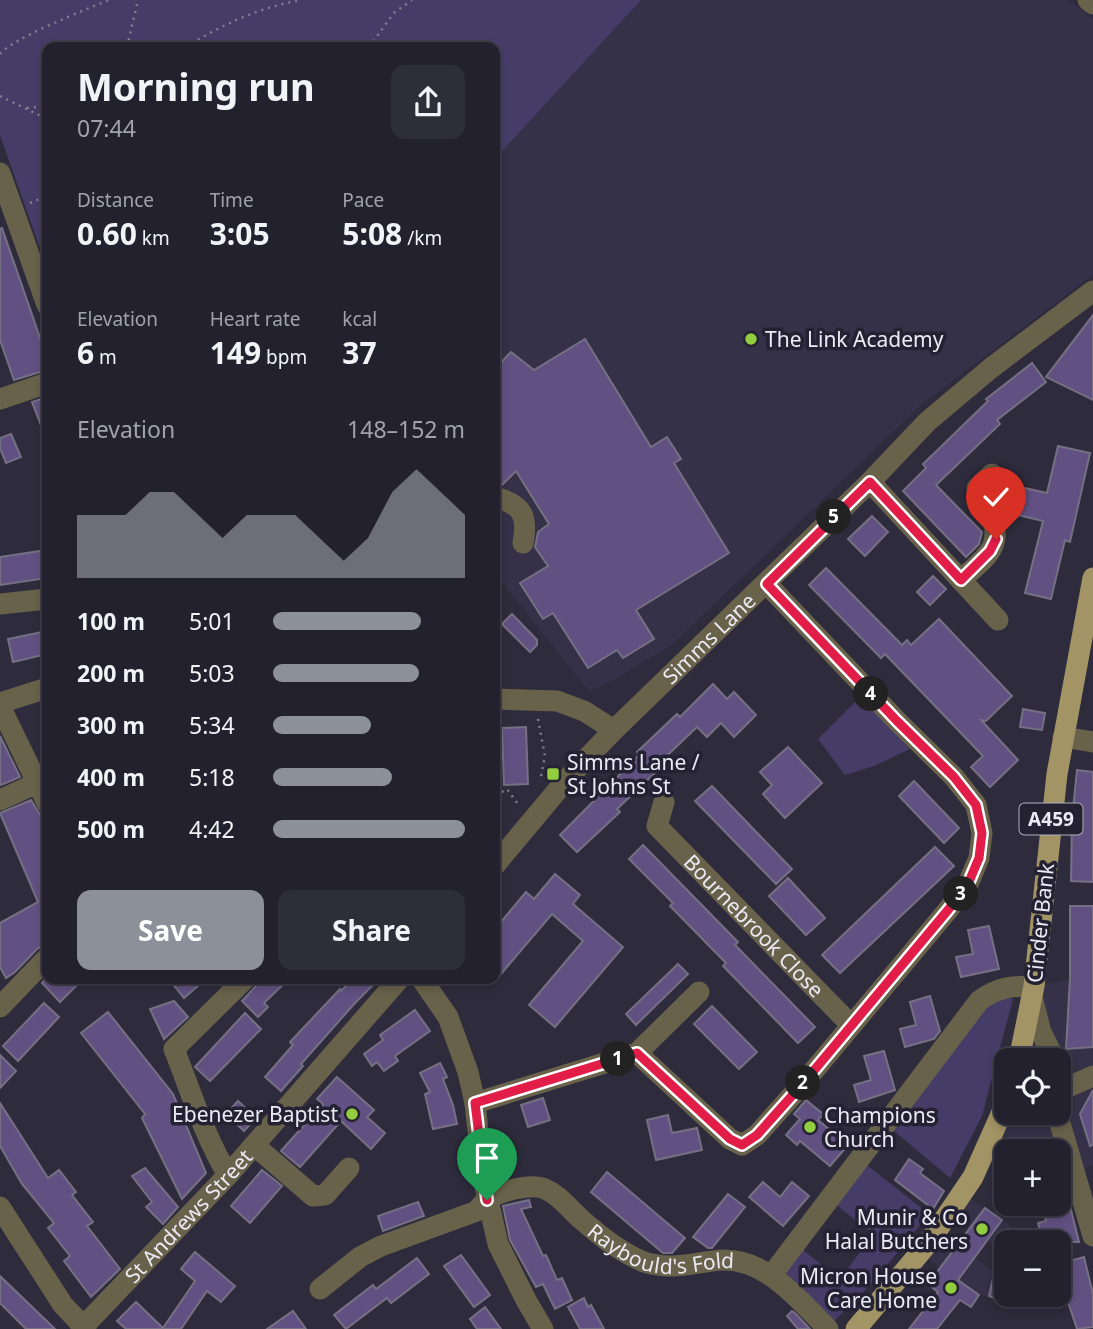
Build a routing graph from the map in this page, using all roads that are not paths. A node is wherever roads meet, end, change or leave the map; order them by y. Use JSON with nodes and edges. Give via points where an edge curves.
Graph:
{"nodes":[{"id":1,"x":1088,"y":0,"type":"edge"},
{"id":2,"x":1093,"y":4,"type":"edge"},
{"id":3,"x":0,"y":173,"type":"edge"},
{"id":4,"x":42,"y":291,"type":"edge"},
{"id":5,"x":1093,"y":291,"type":"edge"},
{"id":6,"x":42,"y":385,"type":"edge"},
{"id":7,"x":0,"y":399,"type":"edge"},
{"id":8,"x":992,"y":474,"type":"dead end"},
{"id":9,"x":870,"y":482,"type":"junction"},
{"id":10,"x":500,"y":499,"type":"edge"},
{"id":11,"x":523,"y":543,"type":"dead end"},
{"id":12,"x":1093,"y":578,"type":"edge"},
{"id":13,"x":961,"y":580,"type":"junction"},
{"id":14,"x":767,"y":584,"type":"junction"},
{"id":15,"x":42,"y":600,"type":"edge"},
{"id":16,"x":0,"y":604,"type":"edge"},
{"id":17,"x":998,"y":621,"type":"dead end"},
{"id":18,"x":42,"y":690,"type":"edge"},
{"id":19,"x":500,"y":699,"type":"edge"},
{"id":20,"x":0,"y":705,"type":"edge"},
{"id":21,"x":614,"y":730,"type":"junction"},
{"id":22,"x":1063,"y":737,"type":"junction"},
{"id":23,"x":1093,"y":742,"type":"edge"},
{"id":24,"x":37,"y":783,"type":"junction"},
{"id":25,"x":42,"y":793,"type":"edge"},
{"id":26,"x":0,"y":800,"type":"edge"},
{"id":27,"x":664,"y":802,"type":"dead end"},
{"id":28,"x":500,"y":859,"type":"edge"},
{"id":29,"x":42,"y":963,"type":"edge"},
{"id":30,"x":240,"y":984,"type":"edge"},
{"id":31,"x":395,"y":984,"type":"edge"},
{"id":32,"x":425,"y":984,"type":"edge"},
{"id":33,"x":699,"y":992,"type":"dead end"},
{"id":34,"x":1033,"y":992,"type":"junction"},
{"id":35,"x":0,"y":1007,"type":"edge"},
{"id":36,"x":852,"y":1025,"type":"junction"},
{"id":37,"x":1021,"y":1048,"type":"edge"},
{"id":38,"x":1049,"y":1048,"type":"edge"},
{"id":39,"x":637,"y":1053,"type":"junction"},
{"id":40,"x":1071,"y":1068,"type":"edge"},
{"id":41,"x":1093,"y":1068,"type":"edge"},
{"id":42,"x":1093,"y":1076,"type":"edge"},
{"id":43,"x":1071,"y":1086,"type":"edge"},
{"id":44,"x":475,"y":1103,"type":"junction"},
{"id":45,"x":997,"y":1125,"type":"edge"},
{"id":46,"x":1061,"y":1125,"type":"edge"},
{"id":47,"x":254,"y":1145,"type":"junction"},
{"id":48,"x":349,"y":1168,"type":"dead end"},
{"id":49,"x":228,"y":1175,"type":"junction"},
{"id":50,"x":487,"y":1200,"type":"junction"},
{"id":51,"x":0,"y":1207,"type":"edge"},
{"id":52,"x":1093,"y":1236,"type":"edge"},
{"id":53,"x":771,"y":1276,"type":"junction"},
{"id":54,"x":320,"y":1289,"type":"dead end"},
{"id":55,"x":84,"y":1328,"type":"edge"},
{"id":56,"x":858,"y":1328,"type":"edge"},
{"id":57,"x":543,"y":1329,"type":"edge"},
{"id":58,"x":828,"y":1329,"type":"edge"}],
"edges":[{"from":1,"to":2,"type":"street"},
{"from":3,"to":4,"type":"street"},
{"from":5,"to":9,"type":"street","name":"Simms Lane","via":[[927,422]]},
{"from":6,"to":7,"type":"street"},
{"from":8,"to":13,"type":"street","via":[[977,488],[994,523],[996,539]]},
{"from":9,"to":13,"type":"street"},
{"from":9,"to":14,"type":"street","name":"Simms Lane"},
{"from":10,"to":11,"type":"street","via":[[523,514]]},
{"from":12,"to":22,"type":"main road","name":"Cinder Bank","number":"A459"},
{"from":13,"to":17,"type":"street"},
{"from":14,"to":21,"type":"street","name":"Simms Lane"},
{"from":14,"to":36,"type":"street","via":[[954,777],[976,805],[982,833],[979,858],[968,884]]},
{"from":15,"to":16,"type":"street"},
{"from":18,"to":20,"type":"street"},
{"from":19,"to":21,"type":"street","via":[[558,701]]},
{"from":20,"to":24,"type":"street"},
{"from":21,"to":28,"type":"street","name":"Simms Lane"},
{"from":22,"to":23,"type":"street"},
{"from":22,"to":34,"type":"main road","name":"Cinder Bank","number":"A459"},
{"from":24,"to":25,"type":"street"},
{"from":24,"to":26,"type":"street"},
{"from":27,"to":36,"type":"street","name":"Bournebrook Close","via":[[649,830]]},
{"from":29,"to":35,"type":"street"},
{"from":30,"to":49,"type":"street","via":[[174,1049],[204,1130]]},
{"from":31,"to":47,"type":"street","name":"St Andrews Street"},
{"from":32,"to":44,"type":"street","via":[[448,1017]]},
{"from":33,"to":39,"type":"street"},
{"from":34,"to":37,"type":"main road","name":"Cinder Bank","number":"A459"},
{"from":34,"to":38,"type":"street"},
{"from":34,"to":53,"type":"street","via":[[1007,986],[991,991],[979,1002]]},
{"from":36,"to":39,"type":"street","via":[[757,1135],[742,1145]]},
{"from":39,"to":44,"type":"street"},
{"from":40,"to":41,"type":"street"},
{"from":42,"to":43,"type":"street"},
{"from":44,"to":50,"type":"street"},
{"from":45,"to":56,"type":"main road","via":[[974,1177],[925,1248]]},
{"from":46,"to":52,"type":"street"},
{"from":47,"to":48,"type":"street","via":[[313,1196],[325,1195]]},
{"from":47,"to":49,"type":"street","name":"St Andrews Street"},
{"from":49,"to":55,"type":"street","name":"St Andrews Street"},
{"from":50,"to":53,"type":"street","name":"Raybould's Fold","via":[[538,1187],[548,1190],[602,1237],[642,1261],[674,1267],[733,1259]]},
{"from":50,"to":54,"type":"street","name":"Raybould's Fold","via":[[477,1211],[360,1256]]},
{"from":50,"to":57,"type":"street","via":[[498,1244]]},
{"from":51,"to":55,"type":"street","via":[[63,1305]]},
{"from":53,"to":58,"type":"street","name":"Raybould's Fold"}]}
